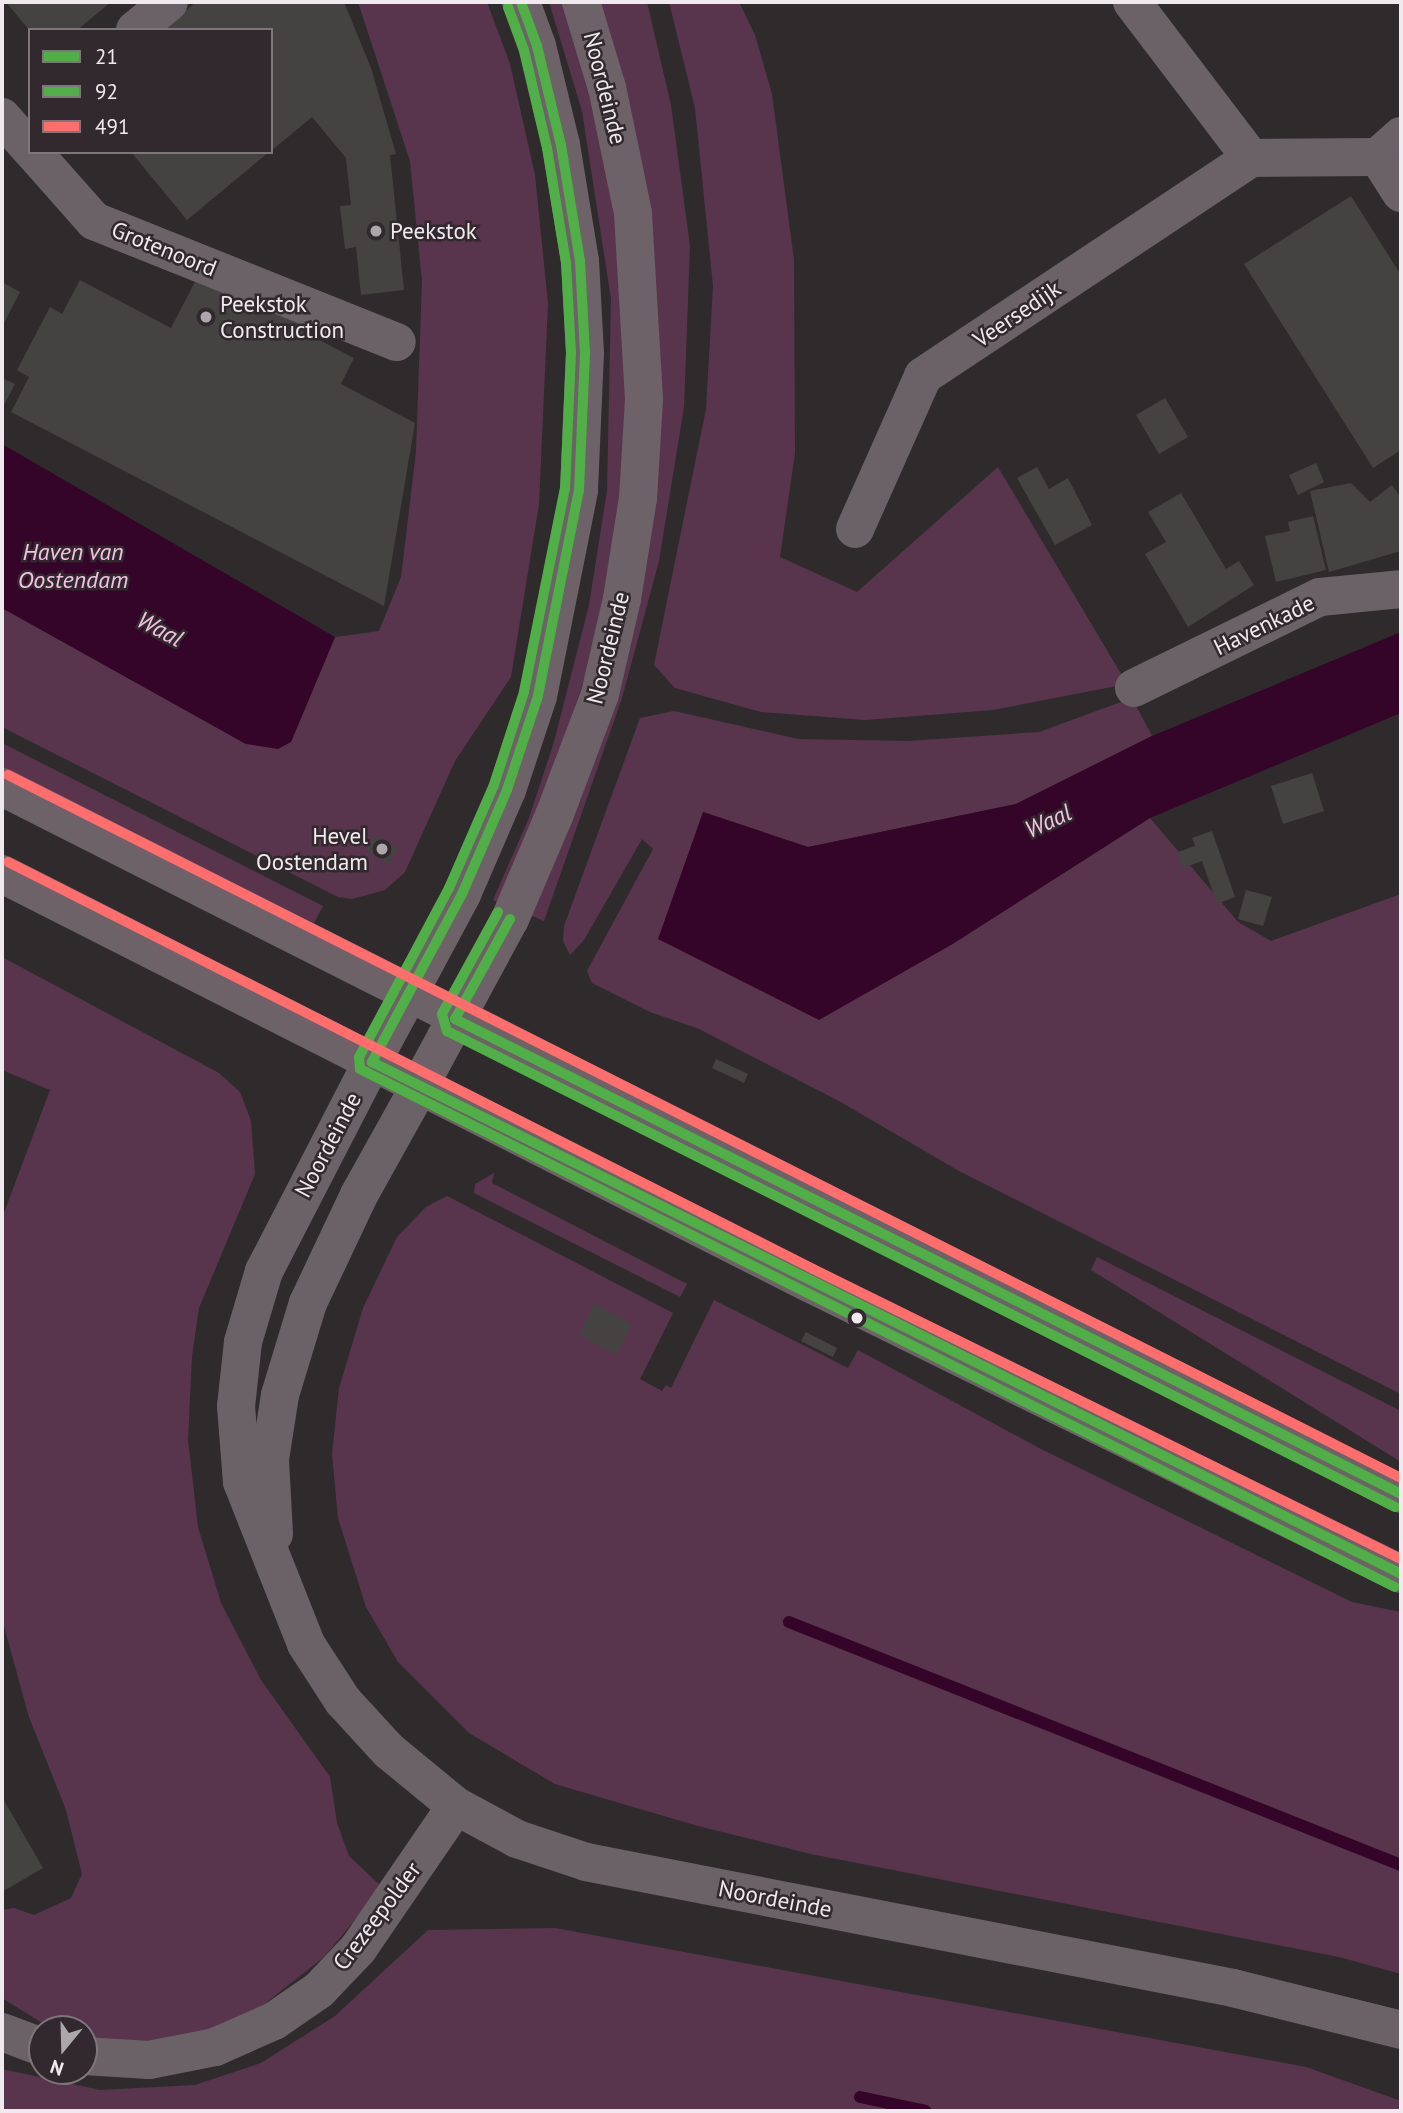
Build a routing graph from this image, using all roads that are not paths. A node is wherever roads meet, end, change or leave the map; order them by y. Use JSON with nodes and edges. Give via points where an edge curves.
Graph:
{"nodes":[{"id":1,"x":169,"y":2,"type":"edge"},
{"id":2,"x":520,"y":2,"type":"edge"},
{"id":3,"x":581,"y":2,"type":"edge"},
{"id":4,"x":1132,"y":2,"type":"edge"},
{"id":5,"x":137,"y":28,"type":"edge"},
{"id":6,"x":1390,"y":147,"type":"edge"},
{"id":7,"x":39,"y":154,"type":"edge"},
{"id":8,"x":1251,"y":158,"type":"junction"},
{"id":9,"x":1401,"y":193,"type":"edge"},
{"id":10,"x":397,"y":342,"type":"dead end"},
{"id":11,"x":855,"y":529,"type":"dead end"},
{"id":12,"x":1401,"y":589,"type":"edge"},
{"id":13,"x":1134,"y":688,"type":"dead end"},
{"id":14,"x":2,"y":787,"type":"edge"},
{"id":15,"x":2,"y":874,"type":"edge"},
{"id":16,"x":408,"y":994,"type":"junction"},
{"id":17,"x":455,"y":1019,"type":"junction"},
{"id":18,"x":372,"y":1062,"type":"junction"},
{"id":19,"x":419,"y":1087,"type":"junction"},
{"id":20,"x":1401,"y":1494,"type":"edge"},
{"id":21,"x":275,"y":1568,"type":"junction"},
{"id":22,"x":1401,"y":1574,"type":"edge"},
{"id":23,"x":456,"y":1806,"type":"junction"},
{"id":24,"x":1401,"y":2030,"type":"edge"},
{"id":25,"x":2,"y":2032,"type":"edge"},
{"id":26,"x":28,"y":2042,"type":"edge"},
{"id":27,"x":98,"y":2057,"type":"edge"}],
"edges":[{"from":1,"to":5,"type":"street"},
{"from":2,"to":16,"type":"main road","name":"Noordeinde","via":[[537,46],[561,145],[580,261],[585,353],[579,490],[538,696],[511,779],[481,856]]},
{"from":3,"to":17,"type":"main road","name":"Noordeinde","via":[[607,88],[633,213],[644,386],[638,498],[622,599],[600,694],[510,919]]},
{"from":4,"to":8,"type":"street"},
{"from":6,"to":8,"type":"street"},
{"from":6,"to":9,"type":"street"},
{"from":7,"to":10,"type":"street","name":"Grotenoord","via":[[94,221]]},
{"from":8,"to":11,"type":"street","name":"Veersedijk","via":[[923,376]]},
{"from":12,"to":13,"type":"street","name":"Havenkade","via":[[1321,597]]},
{"from":14,"to":16,"type":"main road"},
{"from":15,"to":18,"type":"main road"},
{"from":16,"to":17,"type":"main road"},
{"from":16,"to":18,"type":"main road","name":"Noordeinde"},
{"from":17,"to":19,"type":"main road","name":"Noordeinde"},
{"from":17,"to":20,"type":"main road"},
{"from":18,"to":19,"type":"main road"},
{"from":18,"to":21,"type":"street","name":"Noordeinde","via":[[264,1271],[243,1342],[236,1406],[242,1482]]},
{"from":19,"to":21,"type":"street","name":"Noordeinde","via":[[359,1195],[308,1303],[280,1395],[270,1459]]},
{"from":19,"to":22,"type":"main road"},
{"from":21,"to":23,"type":"street","name":"Noordeinde","via":[[306,1644],[343,1701],[388,1751]]},
{"from":23,"to":24,"type":"street","name":"Noordeinde","via":[[517,1839],[586,1861],[1233,1988]]},
{"from":23,"to":27,"type":"street","name":"Crezeepolder","via":[[358,1949],[319,1990],[274,2021],[215,2047],[149,2060]]},
{"from":25,"to":26,"type":"street"}]}
